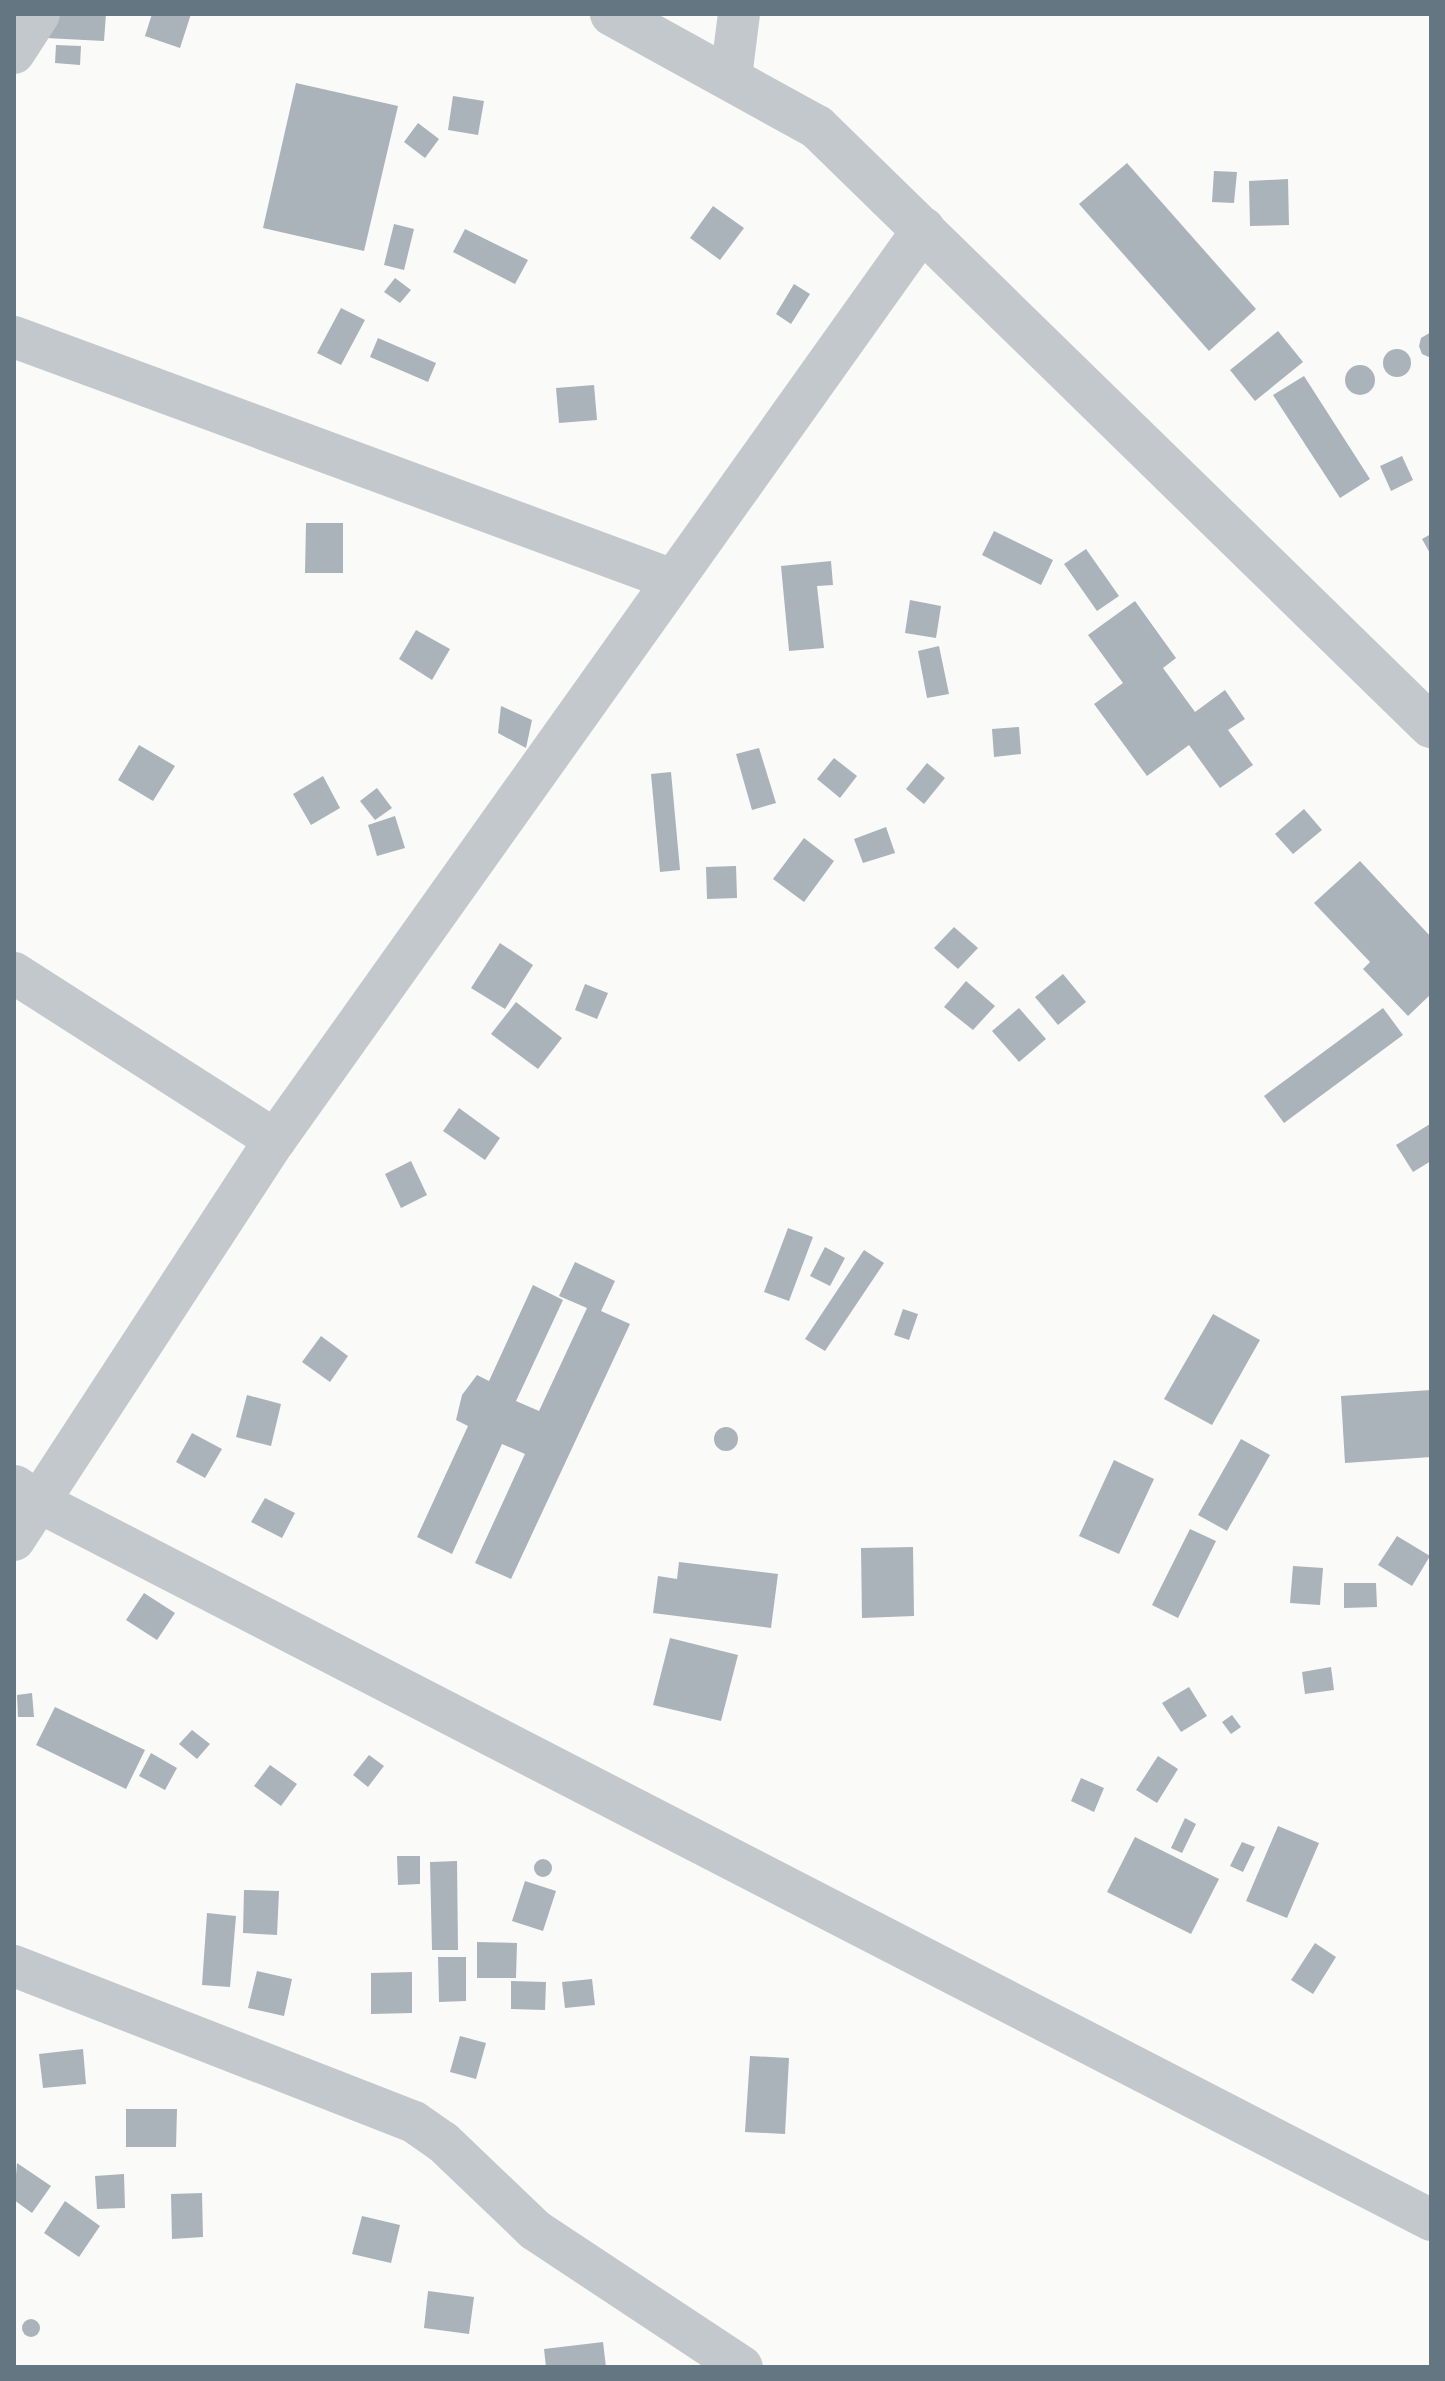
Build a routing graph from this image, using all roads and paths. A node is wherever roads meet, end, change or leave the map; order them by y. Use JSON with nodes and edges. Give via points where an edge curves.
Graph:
{"nodes":[{"id":1,"x":39,"y":14,"type":"edge"},
{"id":2,"x":612,"y":14,"type":"edge"},
{"id":3,"x":739,"y":14,"type":"edge"},
{"id":4,"x":14,"y":53,"type":"edge"},
{"id":5,"x":731,"y":77,"type":"junction"},
{"id":6,"x":924,"y":228,"type":"junction"},
{"id":7,"x":14,"y":337,"type":"edge"},
{"id":8,"x":673,"y":580,"type":"junction"},
{"id":9,"x":1431,"y":726,"type":"edge"},
{"id":10,"x":14,"y":973,"type":"edge"},
{"id":11,"x":275,"y":1140,"type":"junction"},
{"id":12,"x":26,"y":1493,"type":"edge"},
{"id":13,"x":14,"y":1540,"type":"edge"},
{"id":14,"x":14,"y":1966,"type":"edge"},
{"id":15,"x":1431,"y":2220,"type":"edge"},
{"id":16,"x":742,"y":2367,"type":"edge"}],
"edges":[{"from":1,"to":4,"type":"street"},
{"from":2,"to":5,"type":"street"},
{"from":3,"to":5,"type":"street"},
{"from":5,"to":6,"type":"street","via":[[817,127]]},
{"from":6,"to":8,"type":"street"},
{"from":6,"to":9,"type":"street"},
{"from":7,"to":8,"type":"street"},
{"from":8,"to":11,"type":"street"},
{"from":10,"to":11,"type":"street"},
{"from":11,"to":12,"type":"street"},
{"from":12,"to":13,"type":"street"},
{"from":12,"to":15,"type":"street"},
{"from":14,"to":16,"type":"street","via":[[414,2122],[443,2142],[535,2230]]}]}
